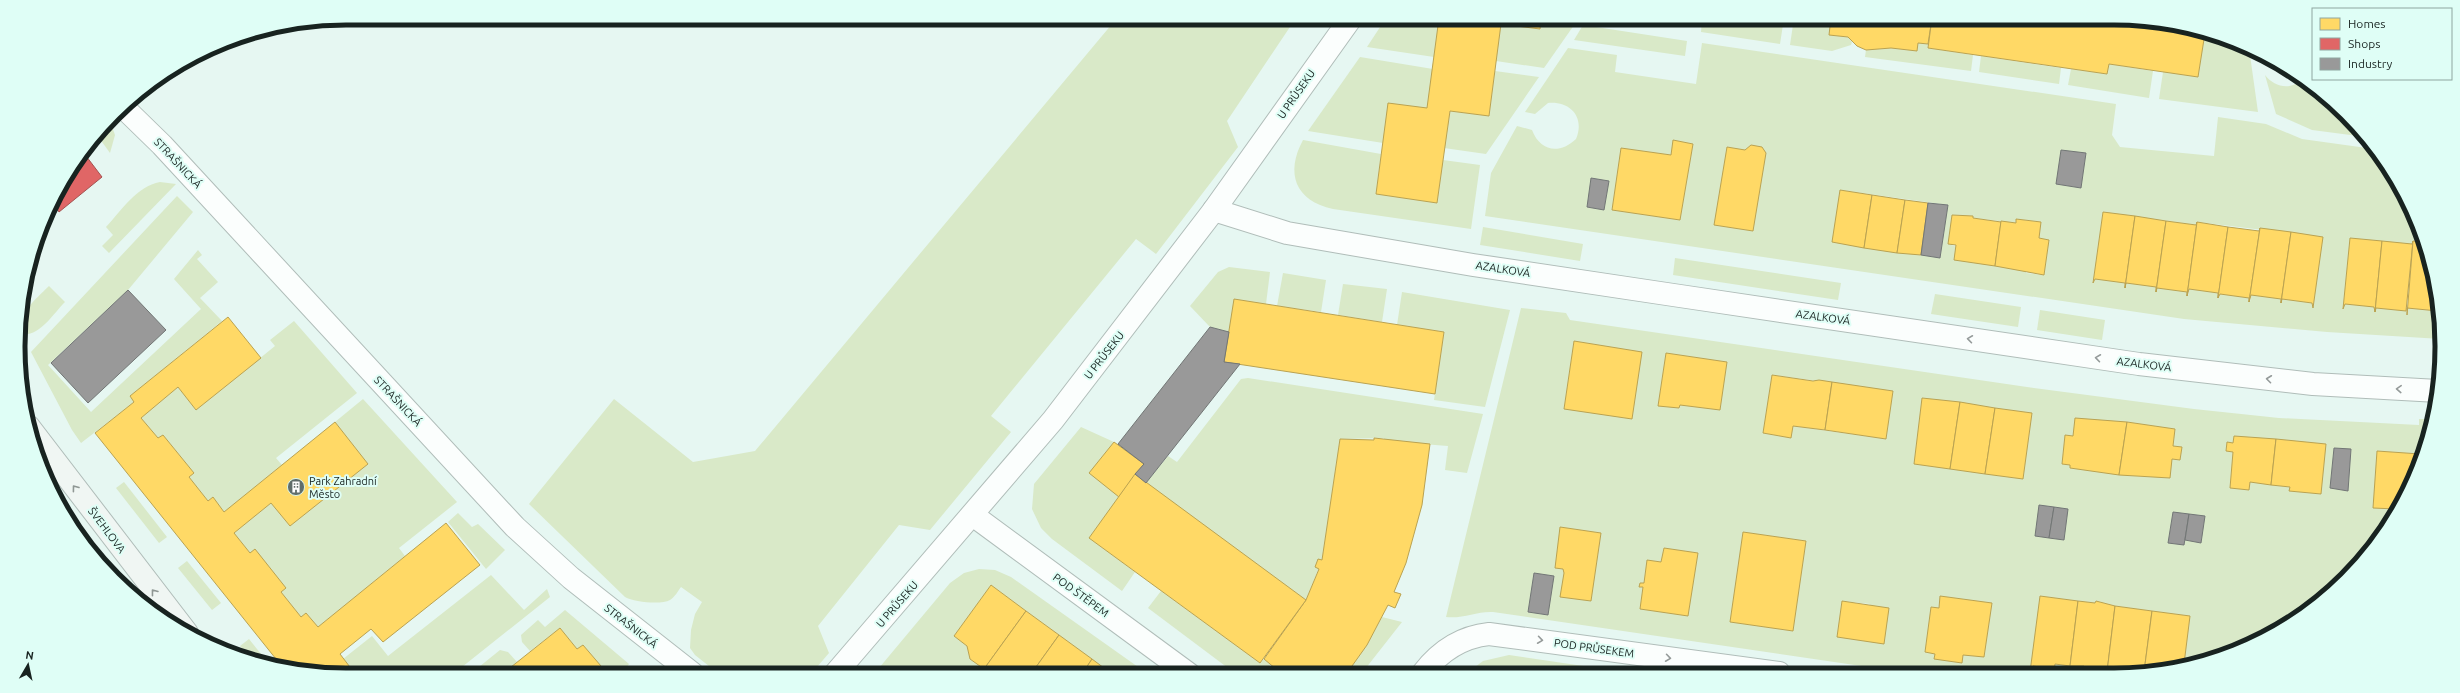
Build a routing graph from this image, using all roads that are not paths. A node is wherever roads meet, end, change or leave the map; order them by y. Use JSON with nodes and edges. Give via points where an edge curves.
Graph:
{"nodes":[{"id":1,"x":1345,"y":25,"type":"edge"},
{"id":2,"x":128,"y":111,"type":"edge"},
{"id":3,"x":1214,"y":210,"type":"junction"},
{"id":4,"x":2432,"y":391,"type":"edge"},
{"id":5,"x":39,"y":440,"type":"edge"},
{"id":6,"x":974,"y":516,"type":"junction"},
{"id":7,"x":176,"y":619,"type":"edge"},
{"id":8,"x":685,"y":668,"type":"edge"},
{"id":9,"x":840,"y":668,"type":"edge"},
{"id":10,"x":1181,"y":668,"type":"edge"},
{"id":11,"x":1427,"y":668,"type":"edge"},
{"id":12,"x":1742,"y":668,"type":"edge"}],
"edges":[{"from":1,"to":3,"type":"street","name":"U PRŮSEKU"},
{"from":2,"to":8,"type":"street","name":"STRAŠNICKÁ","via":[[162,145],[515,527],[571,578]]},
{"from":4,"to":3,"type":"street","name":"AZALKOVÁ","one_way":true,"via":[[2314,384],[2139,364],[1680,296],[1473,265],[1287,233]]},
{"from":3,"to":6,"type":"street","name":"U PRŮSEKU","via":[[1053,420]]},
{"from":7,"to":5,"type":"main road","name":"ŠVEHLOVA","one_way":true},
{"from":6,"to":9,"type":"street","name":"U PRŮSEKU"},
{"from":6,"to":10,"type":"street","name":"POD ŠTĚPEM"},
{"from":11,"to":12,"type":"street","name":"POD PRŮSEKEM","one_way":true,"via":[[1440,654],[1458,642],[1478,635],[1501,635]]}]}
